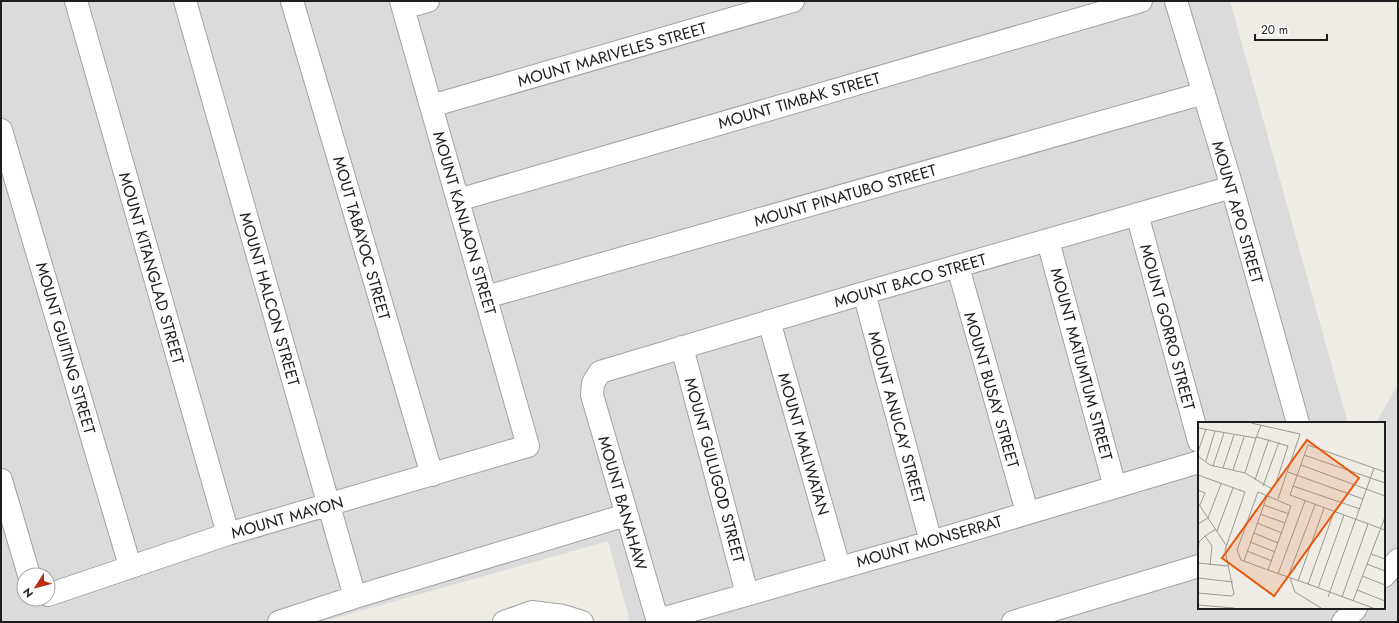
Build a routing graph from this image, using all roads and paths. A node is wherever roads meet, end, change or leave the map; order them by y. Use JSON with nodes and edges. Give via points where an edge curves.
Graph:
{"nodes":[{"id":1,"x":76,"y":1,"type":"edge"},
{"id":2,"x":185,"y":1,"type":"edge"},
{"id":3,"x":292,"y":1,"type":"edge"},
{"id":4,"x":428,"y":1,"type":"edge"},
{"id":5,"x":792,"y":1,"type":"edge"},
{"id":6,"x":1141,"y":1,"type":"edge"},
{"id":7,"x":1176,"y":1,"type":"edge"},
{"id":8,"x":402,"y":5,"type":"edge"},
{"id":9,"x":1204,"y":93,"type":"junction"},
{"id":10,"x":431,"y":106,"type":"junction"},
{"id":11,"x":1,"y":130,"type":"edge"},
{"id":12,"x":1232,"y":187,"type":"junction"},
{"id":13,"x":458,"y":200,"type":"junction"},
{"id":14,"x":1137,"y":214,"type":"junction"},
{"id":15,"x":1048,"y":241,"type":"junction"},
{"id":16,"x":958,"y":267,"type":"junction"},
{"id":17,"x":864,"y":293,"type":"junction"},
{"id":18,"x":486,"y":297,"type":"junction"},
{"id":19,"x":769,"y":321,"type":"junction"},
{"id":20,"x":682,"y":347,"type":"junction"},
{"id":21,"x":593,"y":383,"type":"joint"},
{"id":22,"x":1298,"y":422,"type":"edge"},
{"id":23,"x":1198,"y":437,"type":"edge"},
{"id":24,"x":528,"y":446,"type":"joint"},
{"id":25,"x":1198,"y":462,"type":"edge"},
{"id":26,"x":432,"y":475,"type":"junction"},
{"id":27,"x":1,"y":480,"type":"edge"},
{"id":28,"x":1115,"y":487,"type":"junction"},
{"id":29,"x":329,"y":505,"type":"junction"},
{"id":30,"x":1027,"y":512,"type":"junction"},
{"id":31,"x":626,"y":515,"type":"junction"},
{"id":32,"x":228,"y":534,"type":"junction"},
{"id":33,"x":931,"y":542,"type":"junction"},
{"id":34,"x":1398,"y":560,"type":"edge"},
{"id":35,"x":130,"y":566,"type":"junction"},
{"id":36,"x":1198,"y":566,"type":"edge"},
{"id":37,"x":27,"y":567,"type":"edge"},
{"id":38,"x":839,"y":567,"type":"junction"},
{"id":39,"x":1385,"y":575,"type":"edge"},
{"id":40,"x":56,"y":592,"type":"edge"},
{"id":41,"x":747,"y":594,"type":"junction"},
{"id":42,"x":355,"y":597,"type":"junction"},
{"id":43,"x":1355,"y":609,"type":"edge"},
{"id":44,"x":658,"y":621,"type":"edge"},
{"id":45,"x":279,"y":622,"type":"edge"},
{"id":46,"x":504,"y":622,"type":"edge"},
{"id":47,"x":582,"y":622,"type":"edge"},
{"id":48,"x":1013,"y":622,"type":"edge"},
{"id":49,"x":1343,"y":622,"type":"edge"}],
"edges":[{"from":1,"to":32,"type":"street","name":"MOUNT KITANGLAD STREET"},
{"from":2,"to":29,"type":"street","name":"MOUNT HALCON STREET"},
{"from":3,"to":26,"type":"street","name":"MOUT TABAYOC STREET"},
{"from":4,"to":8,"type":"street"},
{"from":5,"to":10,"type":"street","name":"MOUNT MARIVELES STREET"},
{"from":6,"to":13,"type":"street","name":"MOUNT TIMBAK STREET"},
{"from":7,"to":9,"type":"street","name":"MOUNT APO STREET"},
{"from":8,"to":10,"type":"street","name":"MOUNT KANLAON STREET"},
{"from":9,"to":12,"type":"street","name":"MOUNT APO STREET"},
{"from":9,"to":18,"type":"street","name":"MOUNT PINATUBO STREET"},
{"from":10,"to":13,"type":"street","name":"MOUNT KANLAON STREET"},
{"from":11,"to":35,"type":"street","name":"MOUNT GUITING STREET"},
{"from":12,"to":14,"type":"street","name":"MOUNT BACO STREET"},
{"from":12,"to":22,"type":"street","name":"MOUNT APO STREET"},
{"from":13,"to":18,"type":"street","name":"MOUNT KANLAON STREET"},
{"from":14,"to":15,"type":"street","name":"MOUNT BACO STREET"},
{"from":14,"to":23,"type":"street","name":"MOUNT GORRO STREET"},
{"from":15,"to":16,"type":"street","name":"MOUNT BACO STREET"},
{"from":15,"to":28,"type":"street","name":"MOUNT MATUMTUM STREET"},
{"from":16,"to":17,"type":"street","name":"MOUNT BACO STREET"},
{"from":16,"to":30,"type":"street","name":"MOUNT BUSAY STREET"},
{"from":17,"to":19,"type":"street","name":"MOUNT BACO STREET"},
{"from":17,"to":33,"type":"street","name":"MOUNT ANUCAY STREET"},
{"from":18,"to":24,"type":"street","name":"MOUNT KANLAON STREET"},
{"from":19,"to":20,"type":"street","name":"MOUNT BACO STREET"},
{"from":19,"to":38,"type":"street","name":"MOUNT MALIWATAN"},
{"from":20,"to":21,"type":"street","name":"MOUNT BACO STREET","via":[[600,372]]},
{"from":20,"to":41,"type":"street","name":"MOUNT GULUGOD STREET"},
{"from":21,"to":31,"type":"street","name":"MOUNT BANAHAW","via":[[592,395]]},
{"from":24,"to":26,"type":"street","name":"MOUNT MAYON"},
{"from":25,"to":28,"type":"street","name":"MOUNT MONSERRAT"},
{"from":26,"to":29,"type":"street","name":"MOUNT MAYON"},
{"from":27,"to":37,"type":"street"},
{"from":28,"to":30,"type":"street","name":"MOUNT MONSERRAT"},
{"from":29,"to":32,"type":"street","name":"MOUNT MAYON"},
{"from":29,"to":42,"type":"street","name":"MOUNT HALCON STREET"},
{"from":30,"to":33,"type":"street","name":"MOUNT MONSERRAT"},
{"from":31,"to":42,"type":"street"},
{"from":31,"to":44,"type":"street","name":"MOUNT BANAHAW"},
{"from":32,"to":35,"type":"street","name":"MOUNT MAYON"},
{"from":33,"to":38,"type":"street","name":"MOUNT MONSERRAT"},
{"from":34,"to":39,"type":"street"},
{"from":35,"to":40,"type":"street","name":"MOUNT MAYON"},
{"from":36,"to":48,"type":"street"},
{"from":38,"to":41,"type":"street","name":"MOUNT MONSERRAT"},
{"from":41,"to":44,"type":"street","name":"MOUNT MONSERRAT"},
{"from":42,"to":45,"type":"street"},
{"from":43,"to":49,"type":"street"},
{"from":46,"to":47,"type":"street","via":[[532,612],[563,616]]}]}
